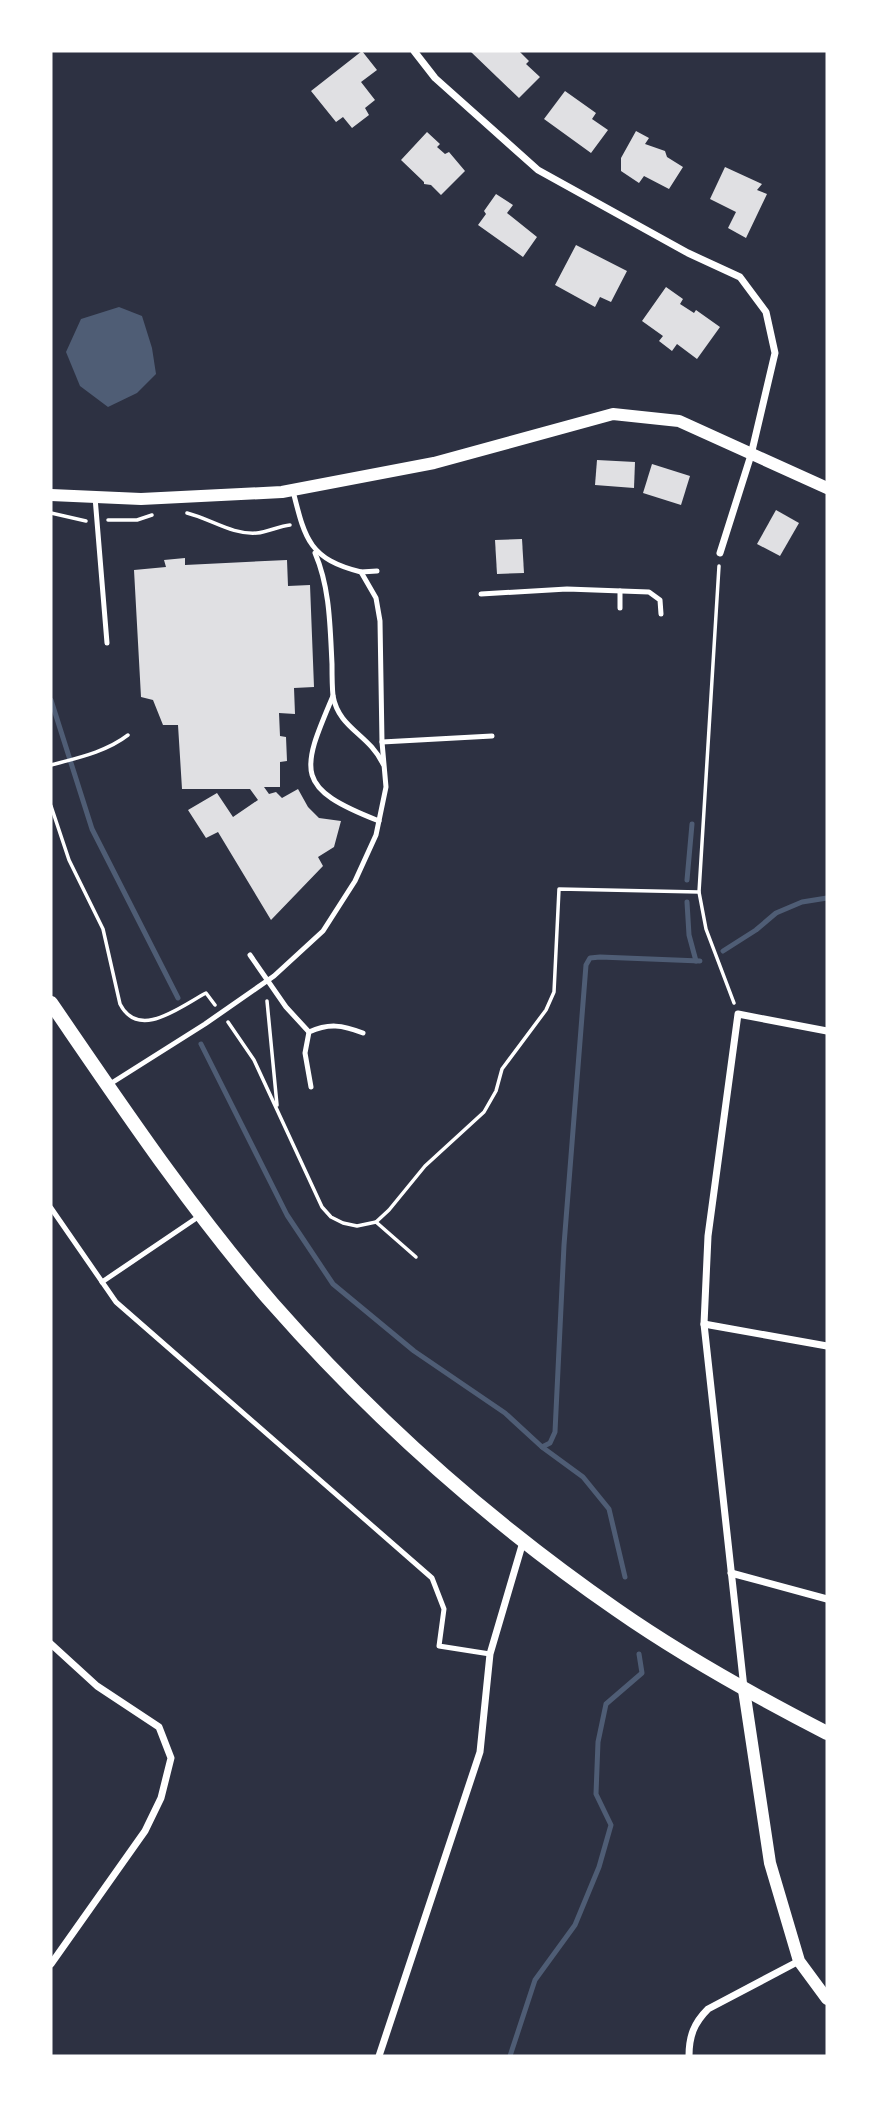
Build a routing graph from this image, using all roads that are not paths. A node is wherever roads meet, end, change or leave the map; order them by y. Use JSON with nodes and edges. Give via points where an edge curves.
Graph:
{"nodes":[{"id":1,"x":414,"y":51,"type":"edge"},
{"id":2,"x":751,"y":454,"type":"junction"},
{"id":3,"x":827,"y":488,"type":"edge"},
{"id":4,"x":293,"y":490,"type":"junction"},
{"id":5,"x":51,"y":495,"type":"edge"},
{"id":6,"x":95,"y":497,"type":"junction"},
{"id":7,"x":314,"y":551,"type":"junction"},
{"id":8,"x":720,"y":553,"type":"road end"},
{"id":9,"x":377,"y":571,"type":"dead end"},
{"id":10,"x":361,"y":572,"type":"junction"},
{"id":11,"x":620,"y":591,"type":"junction"},
{"id":12,"x":481,"y":594,"type":"dead end"},
{"id":13,"x":620,"y":608,"type":"dead end"},
{"id":14,"x":661,"y":614,"type":"dead end"},
{"id":15,"x":107,"y":643,"type":"dead end"},
{"id":16,"x":333,"y":696,"type":"junction"},
{"id":17,"x":492,"y":736,"type":"dead end"},
{"id":18,"x":382,"y":742,"type":"junction"},
{"id":19,"x":384,"y":767,"type":"junction"},
{"id":20,"x":379,"y":821,"type":"junction"},
{"id":21,"x":250,"y":956,"type":"dead end"},
{"id":22,"x":267,"y":981,"type":"junction"},
{"id":23,"x":51,"y":1003,"type":"edge"},
{"id":24,"x":827,"y":1031,"type":"edge"},
{"id":25,"x":309,"y":1032,"type":"junction"},
{"id":26,"x":363,"y":1033,"type":"dead end"},
{"id":27,"x":108,"y":1086,"type":"junction"},
{"id":28,"x":311,"y":1087,"type":"dead end"},
{"id":29,"x":51,"y":1208,"type":"edge"},
{"id":30,"x":202,"y":1214,"type":"junction"},
{"id":31,"x":102,"y":1282,"type":"junction"},
{"id":32,"x":704,"y":1324,"type":"junction"},
{"id":33,"x":827,"y":1346,"type":"edge"},
{"id":34,"x":523,"y":1542,"type":"junction"},
{"id":35,"x":731,"y":1573,"type":"junction"},
{"id":36,"x":827,"y":1599,"type":"edge"},
{"id":37,"x":51,"y":1644,"type":"edge"},
{"id":38,"x":490,"y":1654,"type":"junction"},
{"id":39,"x":744,"y":1690,"type":"junction"},
{"id":40,"x":827,"y":1733,"type":"edge"},
{"id":41,"x":799,"y":1961,"type":"junction"},
{"id":42,"x":51,"y":1964,"type":"edge"},
{"id":43,"x":827,"y":1999,"type":"edge"},
{"id":44,"x":689,"y":2054,"type":"edge"},
{"id":45,"x":379,"y":2056,"type":"edge"}],
"edges":[{"from":1,"to":2,"type":"street","via":[[435,78],[538,170],[740,277],[766,312],[775,353]]},
{"from":2,"to":3,"type":"street"},
{"from":2,"to":4,"type":"street","via":[[678,421],[613,414],[434,463]]},
{"from":2,"to":8,"type":"street"},
{"from":4,"to":6,"type":"street","via":[[141,499]]},
{"from":4,"to":7,"type":"lane","via":[[301,524]]},
{"from":5,"to":6,"type":"street"},
{"from":6,"to":15,"type":"lane"},
{"from":7,"to":10,"type":"lane","via":[[340,567]]},
{"from":7,"to":16,"type":"lane","via":[[327,593]]},
{"from":9,"to":10,"type":"lane"},
{"from":10,"to":18,"type":"lane","via":[[376,598],[380,621]]},
{"from":11,"to":12,"type":"lane"},
{"from":11,"to":13,"type":"lane"},
{"from":11,"to":14,"type":"lane","via":[[656,595]]},
{"from":16,"to":19,"type":"lane","via":[[340,715],[371,743]]},
{"from":16,"to":20,"type":"lane","via":[[313,746],[311,773],[331,799]]},
{"from":17,"to":18,"type":"lane"},
{"from":18,"to":19,"type":"lane"},
{"from":19,"to":20,"type":"lane","via":[[386,787]]},
{"from":20,"to":22,"type":"lane","via":[[355,881],[323,931]]},
{"from":21,"to":22,"type":"lane"},
{"from":22,"to":25,"type":"lane"},
{"from":22,"to":27,"type":"lane"},
{"from":23,"to":27,"type":"main road"},
{"from":24,"to":32,"type":"street","via":[[738,1014],[708,1236]]},
{"from":25,"to":26,"type":"lane","via":[[341,1025]]},
{"from":25,"to":28,"type":"lane","via":[[305,1053]]},
{"from":27,"to":30,"type":"main road"},
{"from":29,"to":31,"type":"lane"},
{"from":30,"to":31,"type":"lane"},
{"from":30,"to":34,"type":"main road","via":[[272,1302],[346,1383],[425,1459]]},
{"from":31,"to":38,"type":"lane","via":[[116,1301],[432,1578],[444,1609],[439,1646]]},
{"from":32,"to":33,"type":"street"},
{"from":32,"to":35,"type":"street"},
{"from":34,"to":38,"type":"street"},
{"from":34,"to":39,"type":"main road","via":[[618,1611]]},
{"from":35,"to":36,"type":"street"},
{"from":35,"to":39,"type":"street"},
{"from":37,"to":42,"type":"street","via":[[97,1686],[159,1727],[172,1758],[161,1798],[145,1831]]},
{"from":38,"to":45,"type":"street","via":[[480,1752]]},
{"from":39,"to":40,"type":"main road"},
{"from":39,"to":41,"type":"street","via":[[769,1863]]},
{"from":41,"to":43,"type":"street"},
{"from":41,"to":44,"type":"street","via":[[708,2008],[696,2020]]}]}
